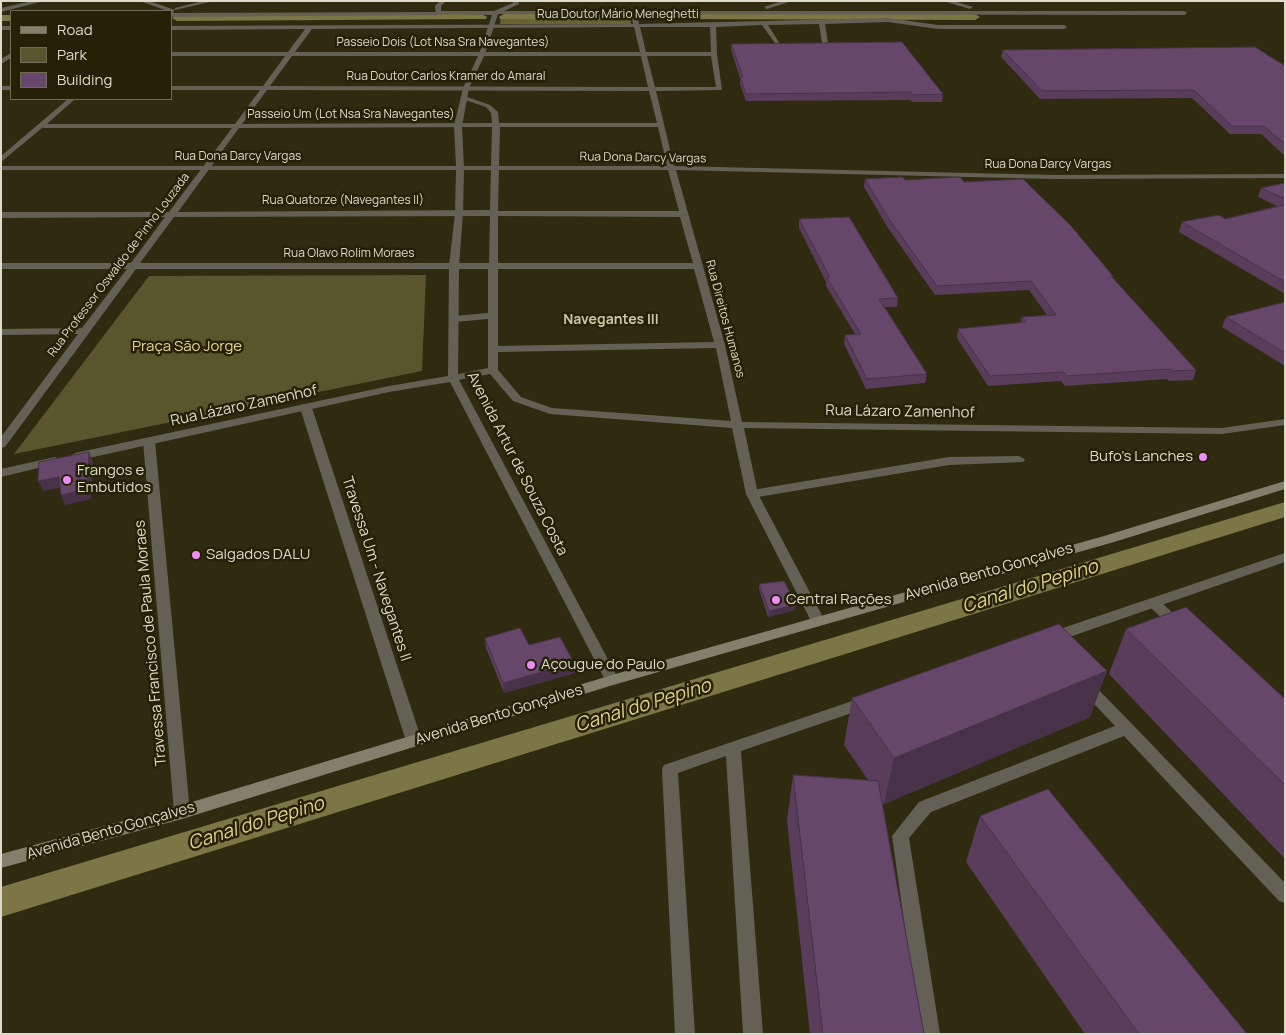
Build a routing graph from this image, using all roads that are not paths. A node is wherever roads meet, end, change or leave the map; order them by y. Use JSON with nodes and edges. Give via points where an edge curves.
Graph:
{"nodes":[{"id":1,"x":41,"y":1,"type":"edge"},
{"id":2,"x":144,"y":1,"type":"edge"},
{"id":3,"x":211,"y":1,"type":"edge"},
{"id":4,"x":442,"y":1,"type":"edge"},
{"id":5,"x":515,"y":1,"type":"edge"},
{"id":6,"x":789,"y":1,"type":"edge"},
{"id":7,"x":946,"y":1,"type":"edge"},
{"id":8,"x":767,"y":6,"type":"edge"},
{"id":9,"x":1,"y":10,"type":"edge"},
{"id":10,"x":167,"y":10,"type":"edge"},
{"id":11,"x":172,"y":12,"type":"edge"},
{"id":12,"x":995,"y":12,"type":"junction"},
{"id":13,"x":495,"y":13,"type":"junction"},
{"id":14,"x":634,"y":13,"type":"junction"},
{"id":15,"x":1184,"y":13,"type":"dead end"},
{"id":16,"x":438,"y":14,"type":"junction"},
{"id":17,"x":822,"y":22,"type":"junction"},
{"id":18,"x":764,"y":24,"type":"junction"},
{"id":19,"x":492,"y":26,"type":"junction"},
{"id":20,"x":636,"y":26,"type":"junction"},
{"id":21,"x":713,"y":26,"type":"junction"},
{"id":22,"x":1064,"y":27,"type":"dead end"},
{"id":23,"x":172,"y":28,"type":"edge"},
{"id":24,"x":310,"y":28,"type":"junction"},
{"id":25,"x":826,"y":43,"type":"edge"},
{"id":26,"x":777,"y":44,"type":"edge"},
{"id":27,"x":172,"y":54,"type":"edge"},
{"id":28,"x":291,"y":54,"type":"junction"},
{"id":29,"x":482,"y":54,"type":"junction"},
{"id":30,"x":642,"y":54,"type":"junction"},
{"id":31,"x":714,"y":54,"type":"junction"},
{"id":32,"x":172,"y":88,"type":"edge"},
{"id":33,"x":265,"y":88,"type":"junction"},
{"id":34,"x":652,"y":88,"type":"junction"},
{"id":35,"x":465,"y":93,"type":"junction"},
{"id":36,"x":71,"y":100,"type":"edge"},
{"id":37,"x":660,"y":125,"type":"junction"},
{"id":38,"x":42,"y":126,"type":"junction"},
{"id":39,"x":237,"y":126,"type":"junction"},
{"id":40,"x":458,"y":126,"type":"junction"},
{"id":41,"x":1,"y":160,"type":"edge"},
{"id":42,"x":1,"y":168,"type":"edge"},
{"id":43,"x":206,"y":168,"type":"junction"},
{"id":44,"x":460,"y":168,"type":"junction"},
{"id":45,"x":495,"y":168,"type":"junction"},
{"id":46,"x":671,"y":168,"type":"junction"},
{"id":47,"x":1285,"y":176,"type":"edge"},
{"id":48,"x":459,"y":213,"type":"junction"},
{"id":49,"x":494,"y":213,"type":"junction"},
{"id":50,"x":172,"y":214,"type":"junction"},
{"id":51,"x":684,"y":214,"type":"junction"},
{"id":52,"x":1,"y":215,"type":"edge"},
{"id":53,"x":1,"y":266,"type":"edge"},
{"id":54,"x":134,"y":266,"type":"junction"},
{"id":55,"x":454,"y":266,"type":"junction"},
{"id":56,"x":493,"y":266,"type":"junction"},
{"id":57,"x":697,"y":266,"type":"junction"},
{"id":58,"x":493,"y":316,"type":"junction"},
{"id":59,"x":454,"y":319,"type":"junction"},
{"id":60,"x":85,"y":331,"type":"junction"},
{"id":61,"x":1,"y":332,"type":"edge"},
{"id":62,"x":720,"y":345,"type":"junction"},
{"id":63,"x":493,"y":349,"type":"junction"},
{"id":64,"x":493,"y":370,"type":"junction"},
{"id":65,"x":454,"y":378,"type":"junction"},
{"id":66,"x":517,"y":399,"type":"joint"},
{"id":67,"x":306,"y":408,"type":"junction"},
{"id":68,"x":1285,"y":422,"type":"edge"},
{"id":69,"x":739,"y":425,"type":"junction"},
{"id":70,"x":149,"y":441,"type":"junction"},
{"id":71,"x":1,"y":445,"type":"edge"},
{"id":72,"x":1019,"y":460,"type":"dead end"},
{"id":73,"x":1,"y":473,"type":"edge"},
{"id":74,"x":1285,"y":485,"type":"edge"},
{"id":75,"x":752,"y":494,"type":"junction"},
{"id":76,"x":1285,"y":557,"type":"edge"},
{"id":77,"x":1154,"y":603,"type":"junction"},
{"id":78,"x":818,"y":621,"type":"junction"},
{"id":79,"x":1190,"y":636,"type":"edge"},
{"id":80,"x":1056,"y":654,"type":"edge"},
{"id":81,"x":1075,"y":674,"type":"edge"},
{"id":82,"x":612,"y":680,"type":"junction"},
{"id":83,"x":884,"y":696,"type":"edge"},
{"id":84,"x":1127,"y":728,"type":"junction"},
{"id":85,"x":414,"y":741,"type":"junction"},
{"id":86,"x":733,"y":748,"type":"junction"},
{"id":87,"x":182,"y":812,"type":"junction"},
{"id":88,"x":1,"y":861,"type":"edge"},
{"id":89,"x":1285,"y":895,"type":"edge"},
{"id":90,"x":684,"y":1034,"type":"edge"},
{"id":91,"x":753,"y":1034,"type":"edge"},
{"id":92,"x":930,"y":1034,"type":"edge"}],
"edges":[{"from":1,"to":9,"type":"street"},
{"from":2,"to":10,"type":"street"},
{"from":3,"to":11,"type":"street"},
{"from":4,"to":16,"type":"street"},
{"from":5,"to":13,"type":"street","via":[[516,4]]},
{"from":6,"to":8,"type":"street"},
{"from":7,"to":12,"type":"street"},
{"from":8,"to":12,"type":"street","name":"Rua Doutor Mário Meneghetti"},
{"from":8,"to":14,"type":"street","name":"Rua Doutor Mário Meneghetti"},
{"from":11,"to":16,"type":"street","name":"Rua Doutor Mário Meneghetti"},
{"from":12,"to":15,"type":"street","name":"Rua Doutor Mário Meneghetti"},
{"from":13,"to":14,"type":"street","name":"Rua Doutor Mário Meneghetti"},
{"from":13,"to":16,"type":"street","name":"Rua Doutor Mário Meneghetti"},
{"from":13,"to":19,"type":"street","name":"Avenida Artur de Souza Costa"},
{"from":14,"to":20,"type":"street","name":"Rua Direitos Humanos"},
{"from":17,"to":18,"type":"street","name":"Rua Doutor Mário Meneghetti"},
{"from":17,"to":22,"type":"street","name":"Rua Doutor Mário Meneghetti","via":[[888,20],[938,27]]},
{"from":17,"to":25,"type":"street"},
{"from":18,"to":21,"type":"street","name":"Rua Doutor Mário Meneghetti"},
{"from":18,"to":26,"type":"street"},
{"from":19,"to":20,"type":"street","name":"Rua Doutor Mário Meneghetti"},
{"from":19,"to":24,"type":"street","name":"Rua Doutor Mário Meneghetti"},
{"from":19,"to":29,"type":"street","name":"Avenida Artur de Souza Costa"},
{"from":20,"to":21,"type":"street","name":"Rua Doutor Mário Meneghetti"},
{"from":20,"to":30,"type":"street","name":"Rua Direitos Humanos"},
{"from":21,"to":31,"type":"street"},
{"from":23,"to":24,"type":"street","name":"Rua Doutor Mário Meneghetti"},
{"from":24,"to":28,"type":"street","name":"Rua Professor Oswaldo de Pinho Louzada"},
{"from":27,"to":28,"type":"street","name":"Passeio Dois (Lot Nsa Sra Navegantes)"},
{"from":28,"to":29,"type":"street","name":"Passeio Dois (Lot Nsa Sra Navegantes)"},
{"from":28,"to":33,"type":"street","name":"Rua Professor Oswaldo de Pinho Louzada"},
{"from":29,"to":30,"type":"street","name":"Passeio Dois (Lot Nsa Sra Navegantes)"},
{"from":29,"to":35,"type":"street","name":"Avenida Artur de Souza Costa"},
{"from":30,"to":31,"type":"street","name":"Passeio Dois (Lot Nsa Sra Navegantes)"},
{"from":30,"to":34,"type":"street","name":"Rua Direitos Humanos"},
{"from":31,"to":34,"type":"street","name":"Rua Doutor Carlos Kramer do Amaral","via":[[720,89]]},
{"from":32,"to":33,"type":"street","name":"Rua Doutor Carlos Kramer do Amaral"},
{"from":33,"to":35,"type":"street","name":"Rua Doutor Carlos Kramer do Amaral"},
{"from":33,"to":39,"type":"street","name":"Rua Professor Oswaldo de Pinho Louzada"},
{"from":34,"to":35,"type":"street","name":"Rua Doutor Carlos Kramer do Amaral"},
{"from":34,"to":37,"type":"street","name":"Rua Direitos Humanos"},
{"from":35,"to":40,"type":"street","name":"Avenida Artur de Souza Costa"},
{"from":35,"to":45,"type":"street","name":"Avenida Artur de Souza Costa","via":[[494,112]]},
{"from":36,"to":38,"type":"street"},
{"from":37,"to":40,"type":"street","name":"Passeio Um (Lot Nsa Sra Navegantes)"},
{"from":37,"to":46,"type":"street","name":"Rua Direitos Humanos"},
{"from":38,"to":39,"type":"street","name":"Passeio Um (Lot Nsa Sra Navegantes)"},
{"from":38,"to":41,"type":"street"},
{"from":39,"to":40,"type":"street","name":"Passeio Um (Lot Nsa Sra Navegantes)"},
{"from":39,"to":43,"type":"street","name":"Rua Professor Oswaldo de Pinho Louzada"},
{"from":40,"to":44,"type":"street","name":"Avenida Artur de Souza Costa"},
{"from":42,"to":43,"type":"street","name":"Rua Dona Darcy Vargas"},
{"from":43,"to":44,"type":"street","name":"Rua Dona Darcy Vargas"},
{"from":43,"to":50,"type":"street","name":"Rua Professor Oswaldo de Pinho Louzada"},
{"from":44,"to":45,"type":"street","name":"Rua Dona Darcy Vargas"},
{"from":44,"to":48,"type":"street","name":"Avenida Artur de Souza Costa"},
{"from":45,"to":46,"type":"street","name":"Rua Dona Darcy Vargas"},
{"from":45,"to":49,"type":"street","name":"Avenida Artur de Souza Costa"},
{"from":46,"to":47,"type":"street","name":"Rua Dona Darcy Vargas","via":[[1054,177]]},
{"from":46,"to":51,"type":"street","name":"Rua Direitos Humanos"},
{"from":48,"to":49,"type":"street","name":"Rua Quatorze (Navegantes II)"},
{"from":48,"to":50,"type":"street","name":"Rua Quatorze (Navegantes II)"},
{"from":48,"to":55,"type":"street","name":"Avenida Artur de Souza Costa"},
{"from":49,"to":51,"type":"street","name":"Rua Quatorze (Navegantes II)"},
{"from":49,"to":56,"type":"street","name":"Avenida Artur de Souza Costa"},
{"from":50,"to":52,"type":"street","name":"Rua Quatorze (Navegantes II)"},
{"from":50,"to":54,"type":"street","name":"Rua Professor Oswaldo de Pinho Louzada"},
{"from":51,"to":57,"type":"street","name":"Rua Direitos Humanos"},
{"from":53,"to":54,"type":"street","name":"Rua Olavo Rolim Moraes"},
{"from":54,"to":55,"type":"street","name":"Rua Olavo Rolim Moraes"},
{"from":54,"to":60,"type":"street","name":"Rua Professor Oswaldo de Pinho Louzada"},
{"from":55,"to":56,"type":"street","name":"Rua Olavo Rolim Moraes"},
{"from":55,"to":59,"type":"street","name":"Avenida Artur de Souza Costa"},
{"from":56,"to":57,"type":"street","name":"Rua Olavo Rolim Moraes"},
{"from":56,"to":58,"type":"street","name":"Avenida Artur de Souza Costa"},
{"from":57,"to":62,"type":"street","name":"Rua Direitos Humanos"},
{"from":58,"to":59,"type":"street"},
{"from":58,"to":63,"type":"street","name":"Avenida Artur de Souza Costa"},
{"from":59,"to":65,"type":"street","name":"Avenida Artur de Souza Costa"},
{"from":60,"to":61,"type":"street"},
{"from":60,"to":71,"type":"street","name":"Rua Professor Oswaldo de Pinho Louzada"},
{"from":62,"to":63,"type":"street"},
{"from":62,"to":69,"type":"street","name":"Rua Direitos Humanos"},
{"from":63,"to":64,"type":"street","name":"Avenida Artur de Souza Costa"},
{"from":64,"to":65,"type":"street","name":"Rua Lázaro Zamenhof"},
{"from":64,"to":66,"type":"street","name":"Avenida Artur de Souza Costa"},
{"from":65,"to":67,"type":"street","name":"Rua Lázaro Zamenhof","via":[[389,388]]},
{"from":65,"to":82,"type":"street","name":"Avenida Artur de Souza Costa"},
{"from":66,"to":69,"type":"street","name":"Rua Lázaro Zamenhof","via":[[550,411]]},
{"from":67,"to":70,"type":"street","name":"Rua Lázaro Zamenhof"},
{"from":67,"to":85,"type":"street","name":"Travessa Um - Navegantes II"},
{"from":68,"to":69,"type":"street","name":"Rua Lázaro Zamenhof","via":[[1222,431]]},
{"from":69,"to":75,"type":"street","name":"Rua Direitos Humanos"},
{"from":70,"to":73,"type":"street","name":"Rua Lázaro Zamenhof"},
{"from":70,"to":87,"type":"street","name":"Travessa Francisco de Paula Moraes"},
{"from":72,"to":75,"type":"street","via":[[949,461]]},
{"from":74,"to":78,"type":"main road","name":"Avenida Bento Gonçalves"},
{"from":75,"to":78,"type":"street","name":"Rua Direitos Humanos"},
{"from":76,"to":77,"type":"street"},
{"from":77,"to":79,"type":"street"},
{"from":77,"to":80,"type":"street","via":[[1043,640]]},
{"from":78,"to":82,"type":"main road","name":"Avenida Bento Gonçalves"},
{"from":81,"to":84,"type":"street"},
{"from":82,"to":85,"type":"main road","name":"Avenida Bento Gonçalves"},
{"from":83,"to":86,"type":"street"},
{"from":84,"to":89,"type":"street"},
{"from":84,"to":92,"type":"street","via":[[925,807],[900,836]]},
{"from":85,"to":87,"type":"main road","name":"Avenida Bento Gonçalves"},
{"from":86,"to":90,"type":"street","via":[[670,768]]},
{"from":86,"to":91,"type":"street"},
{"from":87,"to":88,"type":"main road","name":"Avenida Bento Gonçalves"}]}
